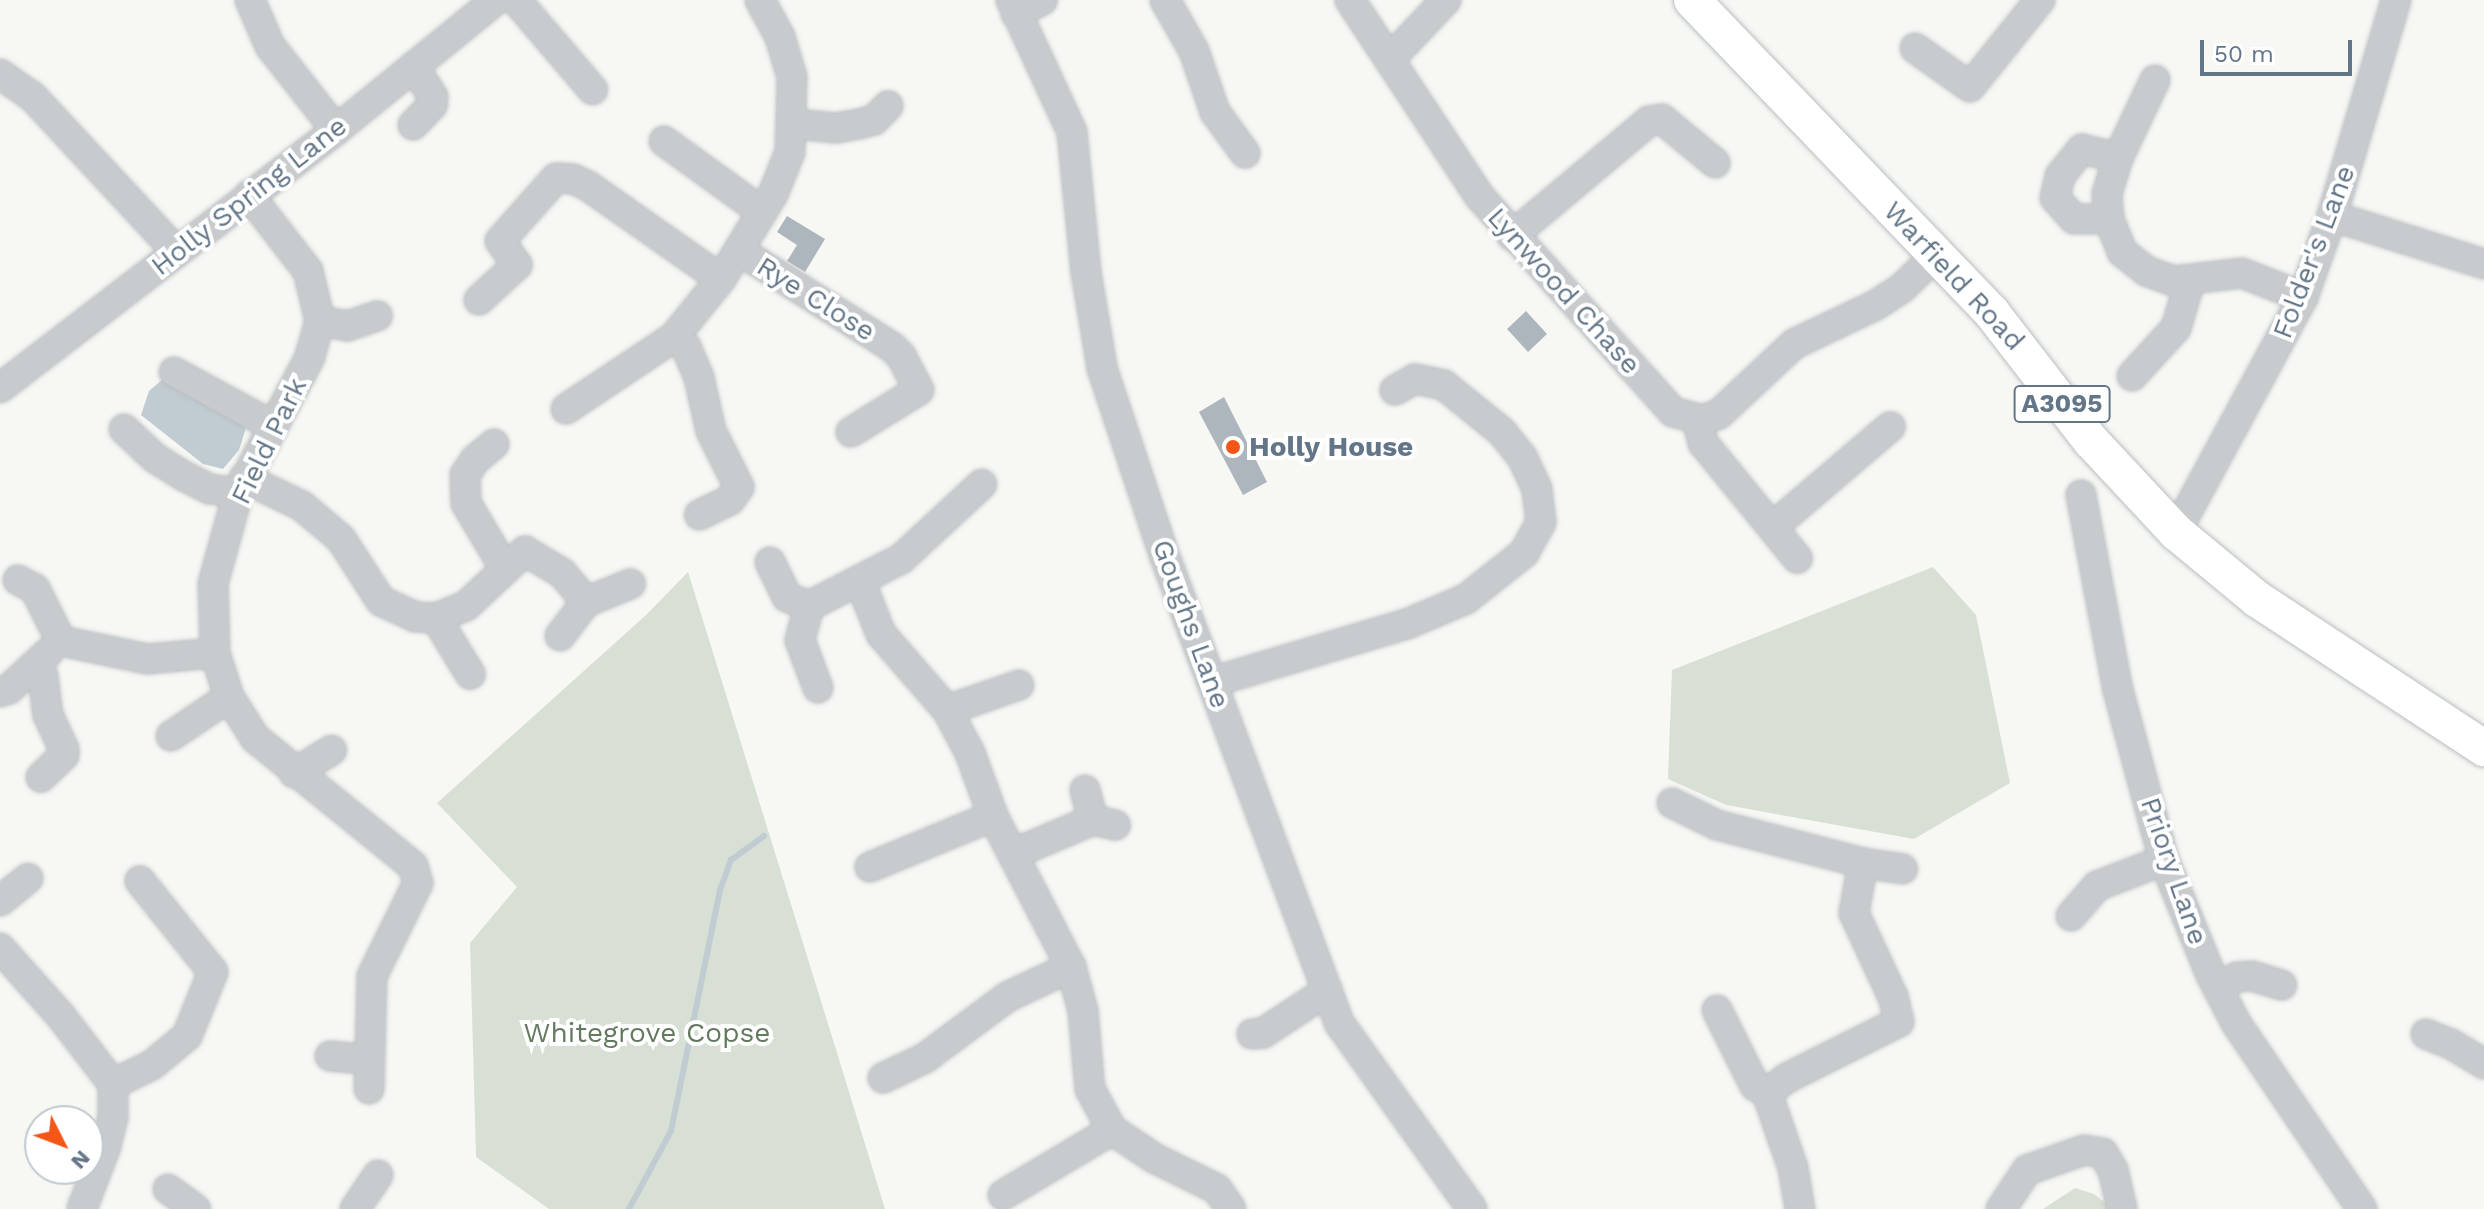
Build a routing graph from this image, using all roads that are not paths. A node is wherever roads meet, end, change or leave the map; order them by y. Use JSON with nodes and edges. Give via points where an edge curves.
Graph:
{"nodes":[{"id":1,"x":250,"y":0,"type":"edge"},
{"id":2,"x":496,"y":0,"type":"edge"},
{"id":3,"x":516,"y":0,"type":"edge"},
{"id":4,"x":760,"y":0,"type":"edge"},
{"id":5,"x":1042,"y":0,"type":"edge"},
{"id":6,"x":1165,"y":0,"type":"edge"},
{"id":7,"x":1350,"y":0,"type":"edge"},
{"id":8,"x":1446,"y":0,"type":"edge"},
{"id":9,"x":1692,"y":0,"type":"edge"},
{"id":10,"x":2040,"y":0,"type":"edge"},
{"id":11,"x":2396,"y":0,"type":"edge"},
{"id":12,"x":1014,"y":7,"type":"edge"},
{"id":13,"x":1915,"y":48,"type":"dead end"},
{"id":14,"x":1391,"y":58,"type":"junction"},
{"id":15,"x":414,"y":66,"type":"junction"},
{"id":16,"x":0,"y":74,"type":"edge"},
{"id":17,"x":2155,"y":80,"type":"dead end"},
{"id":18,"x":593,"y":90,"type":"dead end"},
{"id":19,"x":888,"y":106,"type":"dead end"},
{"id":20,"x":794,"y":124,"type":"junction"},
{"id":21,"x":413,"y":125,"type":"dead end"},
{"id":22,"x":336,"y":130,"type":"junction"},
{"id":23,"x":664,"y":141,"type":"dead end"},
{"id":24,"x":1245,"y":153,"type":"dead end"},
{"id":25,"x":2118,"y":158,"type":"junction"},
{"id":26,"x":1715,"y":163,"type":"dead end"},
{"id":27,"x":249,"y":195,"type":"junction"},
{"id":28,"x":762,"y":212,"type":"junction"},
{"id":29,"x":2332,"y":216,"type":"junction"},
{"id":30,"x":2109,"y":219,"type":"junction"},
{"id":31,"x":1512,"y":236,"type":"junction"},
{"id":32,"x":740,"y":251,"type":"junction"},
{"id":33,"x":177,"y":252,"type":"junction"},
{"id":34,"x":1935,"y":256,"type":"junction"},
{"id":35,"x":2484,"y":264,"type":"edge"},
{"id":36,"x":721,"y":279,"type":"junction"},
{"id":37,"x":2190,"y":281,"type":"junction"},
{"id":38,"x":2303,"y":297,"type":"junction"},
{"id":39,"x":479,"y":300,"type":"dead end"},
{"id":40,"x":377,"y":316,"type":"dead end"},
{"id":41,"x":320,"y":321,"type":"junction"},
{"id":42,"x":674,"y":337,"type":"junction"},
{"id":43,"x":174,"y":372,"type":"dead end"},
{"id":44,"x":2132,"y":376,"type":"dead end"},
{"id":45,"x":0,"y":388,"type":"edge"},
{"id":46,"x":1395,"y":390,"type":"dead end"},
{"id":47,"x":566,"y":409,"type":"dead end"},
{"id":48,"x":1697,"y":419,"type":"junction"},
{"id":49,"x":273,"y":426,"type":"junction"},
{"id":50,"x":1890,"y":427,"type":"dead end"},
{"id":51,"x":124,"y":429,"type":"dead end"},
{"id":52,"x":851,"y":432,"type":"dead end"},
{"id":53,"x":494,"y":444,"type":"dead end"},
{"id":54,"x":982,"y":484,"type":"dead end"},
{"id":55,"x":241,"y":486,"type":"junction"},
{"id":56,"x":2081,"y":495,"type":"dead end"},
{"id":57,"x":699,"y":515,"type":"dead end"},
{"id":58,"x":1774,"y":526,"type":"junction"},
{"id":59,"x":2176,"y":532,"type":"junction"},
{"id":60,"x":1797,"y":558,"type":"dead end"},
{"id":61,"x":770,"y":562,"type":"dead end"},
{"id":62,"x":505,"y":569,"type":"junction"},
{"id":63,"x":18,"y":580,"type":"dead end"},
{"id":64,"x":860,"y":581,"type":"junction"},
{"id":65,"x":630,"y":584,"type":"dead end"},
{"id":66,"x":586,"y":602,"type":"junction"},
{"id":67,"x":809,"y":606,"type":"junction"},
{"id":68,"x":436,"y":618,"type":"junction"},
{"id":69,"x":560,"y":636,"type":"dead end"},
{"id":70,"x":61,"y":641,"type":"junction"},
{"id":71,"x":215,"y":653,"type":"junction"},
{"id":72,"x":36,"y":664,"type":"junction"},
{"id":73,"x":470,"y":674,"type":"dead end"},
{"id":74,"x":1212,"y":682,"type":"junction"},
{"id":75,"x":1019,"y":685,"type":"dead end"},
{"id":76,"x":818,"y":688,"type":"dead end"},
{"id":77,"x":0,"y":692,"type":"edge"},
{"id":78,"x":229,"y":697,"type":"junction"},
{"id":79,"x":947,"y":710,"type":"junction"},
{"id":80,"x":171,"y":736,"type":"dead end"},
{"id":81,"x":2484,"y":748,"type":"edge"},
{"id":82,"x":332,"y":750,"type":"dead end"},
{"id":83,"x":294,"y":773,"type":"junction"},
{"id":84,"x":41,"y":777,"type":"dead end"},
{"id":85,"x":1085,"y":790,"type":"dead end"},
{"id":86,"x":1672,"y":803,"type":"dead end"},
{"id":87,"x":993,"y":816,"type":"junction"},
{"id":88,"x":1013,"y":854,"type":"junction"},
{"id":89,"x":2164,"y":860,"type":"junction"},
{"id":90,"x":1863,"y":863,"type":"junction"},
{"id":91,"x":870,"y":867,"type":"dead end"},
{"id":92,"x":1903,"y":869,"type":"dead end"},
{"id":93,"x":28,"y":878,"type":"dead end"},
{"id":94,"x":140,"y":881,"type":"dead end"},
{"id":95,"x":0,"y":901,"type":"edge"},
{"id":96,"x":2071,"y":916,"type":"dead end"},
{"id":97,"x":0,"y":948,"type":"edge"},
{"id":98,"x":1071,"y":967,"type":"junction"},
{"id":99,"x":2282,"y":985,"type":"dead end"},
{"id":100,"x":2218,"y":988,"type":"junction"},
{"id":101,"x":1327,"y":991,"type":"junction"},
{"id":102,"x":1717,"y":1010,"type":"dead end"},
{"id":103,"x":1252,"y":1034,"type":"dead end"},
{"id":104,"x":2426,"y":1034,"type":"dead end"},
{"id":105,"x":330,"y":1056,"type":"dead end"},
{"id":106,"x":367,"y":1059,"type":"junction"},
{"id":107,"x":2484,"y":1064,"type":"edge"},
{"id":108,"x":883,"y":1078,"type":"dead end"},
{"id":109,"x":113,"y":1084,"type":"junction"},
{"id":110,"x":369,"y":1089,"type":"dead end"},
{"id":111,"x":1767,"y":1093,"type":"junction"},
{"id":112,"x":1112,"y":1130,"type":"junction"},
{"id":113,"x":168,"y":1189,"type":"dead end"},
{"id":114,"x":1003,"y":1195,"type":"dead end"},
{"id":115,"x":82,"y":1209,"type":"edge"},
{"id":116,"x":196,"y":1209,"type":"edge"},
{"id":117,"x":1231,"y":1209,"type":"edge"},
{"id":118,"x":1472,"y":1209,"type":"edge"},
{"id":119,"x":1800,"y":1209,"type":"edge"},
{"id":120,"x":2001,"y":1209,"type":"edge"},
{"id":121,"x":2122,"y":1209,"type":"edge"},
{"id":122,"x":2362,"y":1209,"type":"edge"}],
"edges":[{"from":1,"to":22,"type":"street","via":[[270,46]]},
{"from":2,"to":15,"type":"street","name":"Holly Spring Lane"},
{"from":3,"to":18,"type":"street"},
{"from":4,"to":20,"type":"street","via":[[788,58]]},
{"from":5,"to":12,"type":"street"},
{"from":6,"to":24,"type":"street","via":[[1194,51],[1215,112]]},
{"from":7,"to":14,"type":"street","name":"Lynwood Chase"},
{"from":8,"to":14,"type":"street"},
{"from":9,"to":34,"type":"main road","name":"Warfield Road","number":"A3095"},
{"from":10,"to":13,"type":"street","via":[[1970,87]]},
{"from":11,"to":29,"type":"street","name":"Folder's Lane"},
{"from":12,"to":74,"type":"street","name":"Goughs Lane","via":[[1072,132],[1102,368]]},
{"from":14,"to":31,"type":"street","name":"Lynwood Chase","via":[[1480,197]]},
{"from":15,"to":21,"type":"street","via":[[433,97]]},
{"from":15,"to":22,"type":"street","name":"Holly Spring Lane"},
{"from":16,"to":33,"type":"street","via":[[32,96]]},
{"from":17,"to":25,"type":"street"},
{"from":19,"to":20,"type":"street","via":[[874,120],[859,124]]},
{"from":20,"to":28,"type":"street","via":[[790,152]]},
{"from":22,"to":27,"type":"street","name":"Holly Spring Lane"},
{"from":23,"to":28,"type":"street"},
{"from":25,"to":30,"type":"street","via":[[2107,193]]},
{"from":25,"to":30,"type":"street","via":[[2082,149],[2060,176],[2055,198],[2074,219]]},
{"from":26,"to":31,"type":"street","via":[[1662,119],[1649,121]]},
{"from":27,"to":33,"type":"street","name":"Holly Spring Lane"},
{"from":27,"to":41,"type":"street","name":"Field Park","via":[[308,271]]},
{"from":28,"to":32,"type":"street"},
{"from":29,"to":35,"type":"street"},
{"from":29,"to":38,"type":"street","name":"Folder's Lane"},
{"from":30,"to":37,"type":"street","via":[[2122,252],[2146,271]]},
{"from":31,"to":48,"type":"street","name":"Lynwood Chase","via":[[1673,412]]},
{"from":32,"to":36,"type":"street"},
{"from":32,"to":52,"type":"street","name":"Rye Close","via":[[892,347],[919,390]]},
{"from":33,"to":45,"type":"street","name":"Holly Spring Lane"},
{"from":34,"to":48,"type":"street","via":[[1876,305],[1794,344],[1719,414]]},
{"from":34,"to":59,"type":"main road","name":"Warfield Road","number":"A3095","via":[[1992,313],[2091,441]]},
{"from":36,"to":39,"type":"street","via":[[588,186],[556,178],[500,241],[517,265]]},
{"from":36,"to":42,"type":"street"},
{"from":37,"to":38,"type":"street","via":[[2242,273]]},
{"from":37,"to":44,"type":"street","via":[[2176,328]]},
{"from":38,"to":59,"type":"street","name":"Folder's Lane"},
{"from":40,"to":41,"type":"street","via":[[348,326]]},
{"from":41,"to":49,"type":"street","name":"Field Park","via":[[310,357]]},
{"from":42,"to":47,"type":"street"},
{"from":42,"to":57,"type":"street","via":[[686,347],[711,431],[739,487],[730,500]]},
{"from":43,"to":49,"type":"street"},
{"from":46,"to":74,"type":"street","via":[[1415,379],[1444,385],[1502,432],[1522,457],[1537,489],[1541,522],[1524,553],[1466,599],[1407,624]]},
{"from":48,"to":58,"type":"street","via":[[1703,443]]},
{"from":49,"to":55,"type":"street","name":"Field Park"},
{"from":50,"to":58,"type":"street"},
{"from":51,"to":55,"type":"street","via":[[155,458],[210,489]]},
{"from":53,"to":62,"type":"street","via":[[465,475],[466,503]]},
{"from":54,"to":64,"type":"street","via":[[901,559]]},
{"from":55,"to":68,"type":"street","via":[[302,506],[341,539],[381,601],[415,617]]},
{"from":55,"to":71,"type":"street","name":"Field Park","via":[[213,584]]},
{"from":56,"to":89,"type":"street","name":"Priory Lane","via":[[2118,690]]},
{"from":58,"to":60,"type":"street"},
{"from":59,"to":81,"type":"main road","name":"Warfield Road","number":"A3095","via":[[2257,599]]},
{"from":61,"to":67,"type":"street","via":[[787,597]]},
{"from":62,"to":66,"type":"street","via":[[525,551],[562,573]]},
{"from":62,"to":68,"type":"street","via":[[466,606]]},
{"from":63,"to":70,"type":"street","via":[[35,589]]},
{"from":64,"to":67,"type":"street"},
{"from":64,"to":79,"type":"street","via":[[881,634]]},
{"from":65,"to":66,"type":"street"},
{"from":66,"to":69,"type":"street"},
{"from":67,"to":76,"type":"street","via":[[800,640]]},
{"from":68,"to":73,"type":"street"},
{"from":70,"to":71,"type":"street","via":[[147,659]]},
{"from":70,"to":72,"type":"street"},
{"from":71,"to":78,"type":"street","name":"Field Park"},
{"from":72,"to":77,"type":"street"},
{"from":72,"to":84,"type":"street","via":[[43,676],[48,715],[72,758],[64,755]]},
{"from":74,"to":101,"type":"street","name":"Goughs Lane"},
{"from":75,"to":79,"type":"street"},
{"from":78,"to":80,"type":"street"},
{"from":78,"to":83,"type":"street","name":"Field Park","via":[[255,738]]},
{"from":79,"to":87,"type":"street"},
{"from":82,"to":83,"type":"street"},
{"from":83,"to":106,"type":"street","name":"Field Park","via":[[413,866],[418,883],[372,976]]},
{"from":85,"to":88,"type":"street","via":[[1104,823]]},
{"from":86,"to":90,"type":"street","via":[[1717,825]]},
{"from":87,"to":88,"type":"street"},
{"from":87,"to":91,"type":"street"},
{"from":88,"to":98,"type":"street"},
{"from":89,"to":96,"type":"street","via":[[2097,886]]},
{"from":89,"to":100,"type":"street","name":"Priory Lane"},
{"from":90,"to":92,"type":"street"},
{"from":90,"to":111,"type":"street","via":[[1854,913],[1899,1022]]},
{"from":93,"to":95,"type":"street"},
{"from":94,"to":109,"type":"street","via":[[213,972],[187,1036],[152,1065]]},
{"from":97,"to":109,"type":"street"},
{"from":98,"to":108,"type":"street","via":[[1007,997],[925,1058]]},
{"from":98,"to":112,"type":"street","via":[[1083,1011],[1090,1089]]},
{"from":99,"to":100,"type":"street","via":[[2252,976],[2237,977]]},
{"from":100,"to":122,"type":"street","name":"Priory Lane","via":[[2272,1081]]},
{"from":101,"to":103,"type":"street","via":[[1263,1033]]},
{"from":101,"to":118,"type":"street","name":"Goughs Lane","via":[[1340,1024]]},
{"from":102,"to":111,"type":"street","via":[[1755,1086]]},
{"from":104,"to":107,"type":"street"},
{"from":105,"to":106,"type":"street"},
{"from":106,"to":110,"type":"street","name":"Field Park"},
{"from":109,"to":115,"type":"street","via":[[106,1146]]},
{"from":111,"to":119,"type":"street","via":[[1793,1168]]},
{"from":112,"to":114,"type":"street"},
{"from":112,"to":117,"type":"street","via":[[1217,1189]]},
{"from":113,"to":116,"type":"street"},
{"from":120,"to":121,"type":"street","via":[[2027,1170],[2084,1150],[2103,1153],[2113,1170]]}]}
